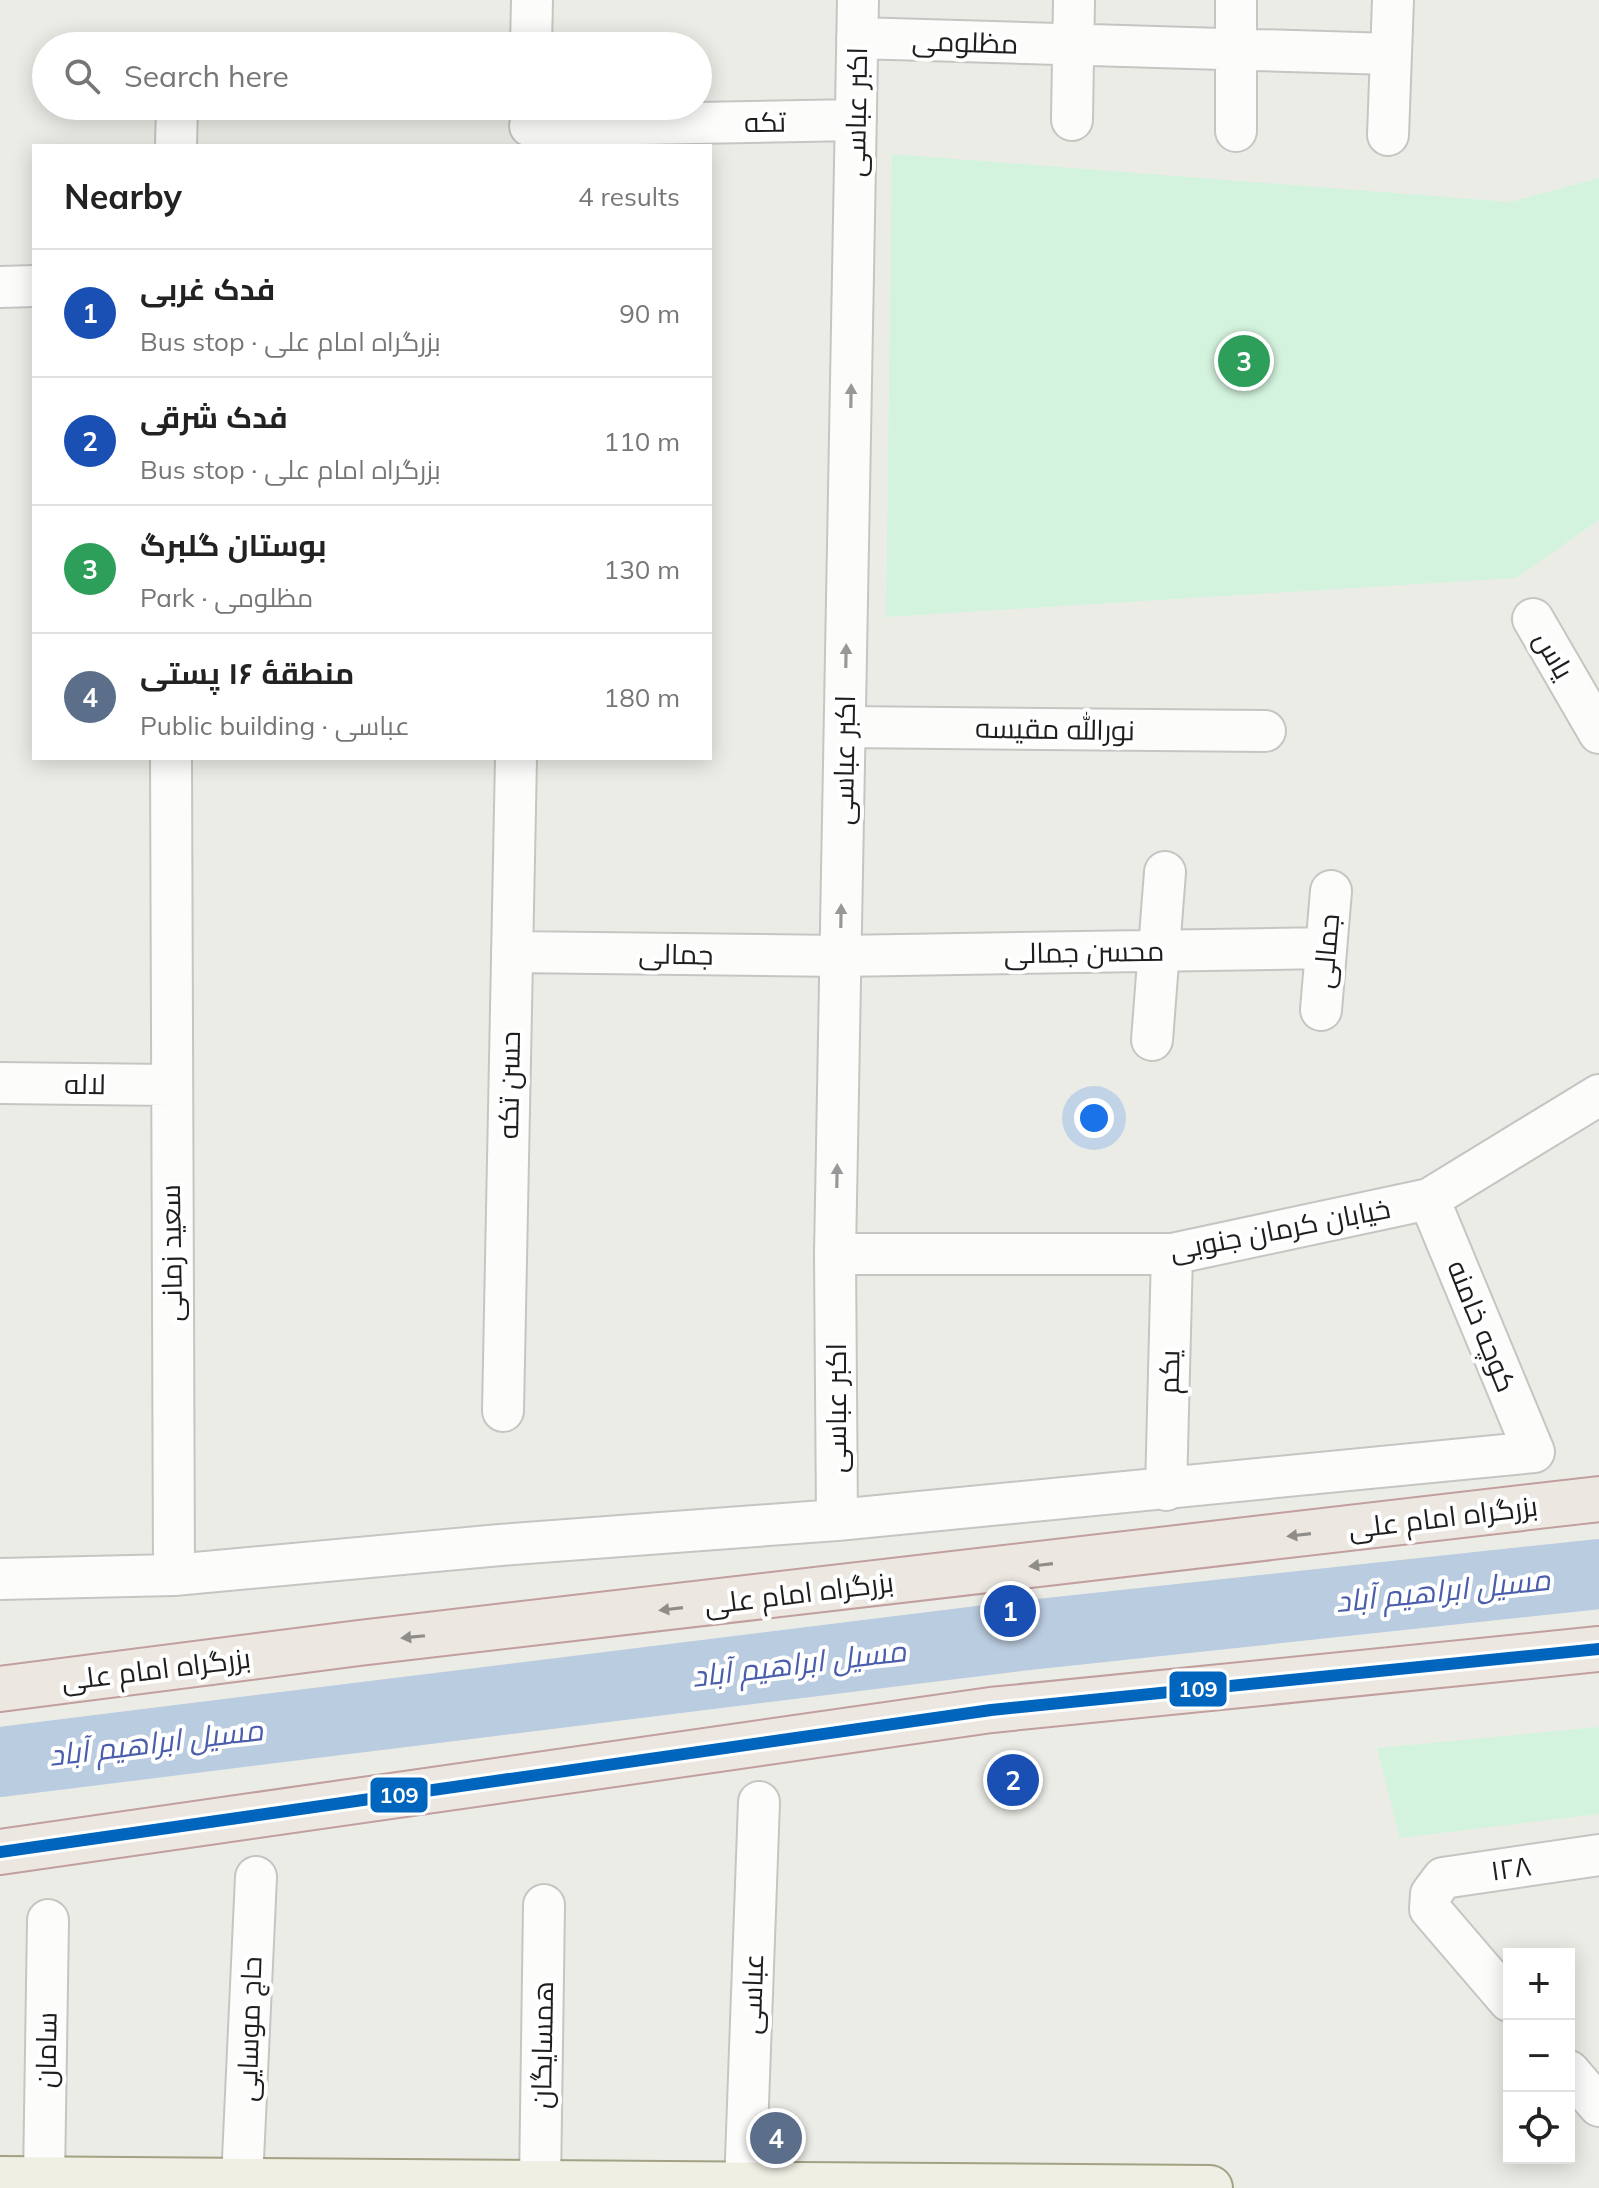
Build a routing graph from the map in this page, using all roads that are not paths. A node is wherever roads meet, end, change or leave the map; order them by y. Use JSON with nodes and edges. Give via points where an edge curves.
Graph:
{"nodes":[{"id":1,"x":532,"y":0,"type":"edge"},
{"id":2,"x":1074,"y":0,"type":"edge"},
{"id":3,"x":1236,"y":0,"type":"edge"},
{"id":4,"x":1393,"y":0,"type":"edge"},
{"id":5,"x":858,"y":19,"type":"edge"},
{"id":6,"x":531,"y":32,"type":"edge"},
{"id":7,"x":1073,"y":45,"type":"junction"},
{"id":8,"x":1237,"y":49,"type":"junction"},
{"id":9,"x":1391,"y":54,"type":"junction"},
{"id":10,"x":177,"y":120,"type":"edge"},
{"id":11,"x":856,"y":120,"type":"junction"},
{"id":12,"x":1072,"y":120,"type":"dead end"},
{"id":13,"x":530,"y":126,"type":"edge"},
{"id":14,"x":1236,"y":131,"type":"dead end"},
{"id":15,"x":1388,"y":135,"type":"dead end"},
{"id":16,"x":176,"y":144,"type":"edge"},
{"id":17,"x":32,"y":286,"type":"edge"},
{"id":18,"x":0,"y":287,"type":"edge"},
{"id":19,"x":1533,"y":619,"type":"dead end"},
{"id":20,"x":845,"y":727,"type":"junction"},
{"id":21,"x":1265,"y":731,"type":"dead end"},
{"id":22,"x":1599,"y":733,"type":"edge"},
{"id":23,"x":171,"y":760,"type":"edge"},
{"id":24,"x":516,"y":760,"type":"edge"},
{"id":25,"x":1165,"y":872,"type":"dead end"},
{"id":26,"x":1331,"y":891,"type":"dead end"},
{"id":27,"x":1326,"y":948,"type":"junction"},
{"id":28,"x":1161,"y":951,"type":"junction"},
{"id":29,"x":512,"y":952,"type":"junction"},
{"id":30,"x":841,"y":956,"type":"junction"},
{"id":31,"x":1321,"y":1010,"type":"dead end"},
{"id":32,"x":1152,"y":1040,"type":"dead end"},
{"id":33,"x":0,"y":1083,"type":"edge"},
{"id":34,"x":169,"y":1085,"type":"junction"},
{"id":35,"x":1599,"y":1095,"type":"edge"},
{"id":36,"x":1429,"y":1199,"type":"junction"},
{"id":37,"x":835,"y":1254,"type":"junction"},
{"id":38,"x":1172,"y":1254,"type":"junction"},
{"id":39,"x":503,"y":1411,"type":"dead end"},
{"id":40,"x":1166,"y":1490,"type":"junction"},
{"id":41,"x":1599,"y":1499,"type":"edge"},
{"id":42,"x":837,"y":1520,"type":"junction"},
{"id":43,"x":174,"y":1575,"type":"junction"},
{"id":44,"x":0,"y":1579,"type":"edge"},
{"id":45,"x":1599,"y":1649,"type":"edge"},
{"id":46,"x":0,"y":1689,"type":"edge"},
{"id":47,"x":759,"y":1802,"type":"dead end"},
{"id":48,"x":0,"y":1852,"type":"edge"},
{"id":49,"x":1599,"y":1855,"type":"edge"},
{"id":50,"x":256,"y":1877,"type":"dead end"},
{"id":51,"x":544,"y":1905,"type":"dead end"},
{"id":52,"x":48,"y":1920,"type":"dead end"},
{"id":53,"x":1503,"y":1994,"type":"edge"},
{"id":54,"x":1575,"y":2078,"type":"edge"},
{"id":55,"x":1599,"y":2106,"type":"edge"},
{"id":56,"x":0,"y":2179,"type":"edge"},
{"id":57,"x":44,"y":2179,"type":"junction"},
{"id":58,"x":540,"y":2184,"type":"junction"},
{"id":59,"x":242,"y":2185,"type":"edge"},
{"id":60,"x":745,"y":2186,"type":"edge"},
{"id":61,"x":674,"y":2187,"type":"edge"},
{"id":62,"x":1210,"y":2188,"type":"edge"}],
"edges":[{"from":1,"to":6,"type":"street"},
{"from":2,"to":7,"type":"street"},
{"from":3,"to":8,"type":"street"},
{"from":4,"to":9,"type":"street"},
{"from":5,"to":7,"type":"street","name":"مظلومی"},
{"from":5,"to":11,"type":"street","name":"اکبر عباسی"},
{"from":7,"to":8,"type":"street","name":"مظلومی"},
{"from":7,"to":12,"type":"street"},
{"from":8,"to":9,"type":"street","name":"مظلومی"},
{"from":8,"to":14,"type":"street"},
{"from":9,"to":15,"type":"street"},
{"from":10,"to":16,"type":"street"},
{"from":11,"to":13,"type":"street","name":"تکه"},
{"from":20,"to":11,"type":"street","name":"اکبر عباسی","one_way":true},
{"from":17,"to":18,"type":"street"},
{"from":19,"to":22,"type":"street","name":"یاس"},
{"from":20,"to":21,"type":"street","name":"نورالله مقیسه"},
{"from":30,"to":20,"type":"street","name":"اکبر عباسی","one_way":true},
{"from":23,"to":34,"type":"street","name":"سعید زمانی"},
{"from":24,"to":29,"type":"street","name":"حسن تکه"},
{"from":25,"to":28,"type":"street"},
{"from":26,"to":27,"type":"street","name":"جمالی"},
{"from":27,"to":28,"type":"street","name":"محسن جمالی"},
{"from":27,"to":31,"type":"street","name":"جمالی"},
{"from":28,"to":30,"type":"street","name":"محسن جمالی"},
{"from":28,"to":32,"type":"street"},
{"from":29,"to":30,"type":"street","name":"جمالی"},
{"from":29,"to":39,"type":"street","name":"حسن تکه"},
{"from":37,"to":30,"type":"street","name":"اکبر عباسی","one_way":true},
{"from":33,"to":34,"type":"street","name":"لاله"},
{"from":34,"to":43,"type":"street","name":"سعید زمانی"},
{"from":35,"to":36,"type":"street","name":"خیابان کرمان جنوبی"},
{"from":36,"to":38,"type":"street","name":"خیابان کرمان جنوبی"},
{"from":36,"to":40,"type":"street","name":"کوچه خامنه","via":[[1534,1452]]},
{"from":37,"to":38,"type":"street","name":"خیابان کرمان جنوبی"},
{"from":37,"to":42,"type":"street","name":"اکبر عباسی"},
{"from":38,"to":40,"type":"street","name":"یکم"},
{"from":40,"to":42,"type":"street"},
{"from":41,"to":46,"type":"highway","name":"بزرگراه امام علی","one_way":true},
{"from":42,"to":43,"type":"street"},
{"from":43,"to":44,"type":"street"},
{"from":45,"to":48,"type":"highway","via":[[991,1710]]},
{"from":47,"to":60,"type":"street","name":"عباسی"},
{"from":49,"to":53,"type":"street","name":"۱۲۸","via":[[1443,1878],[1431,1894],[1430,1909]]},
{"from":50,"to":59,"type":"street","name":"حاج موسایی"},
{"from":51,"to":58,"type":"street","name":"همسایگان"},
{"from":52,"to":57,"type":"street","name":"سامان"},
{"from":54,"to":55,"type":"street"},
{"from":56,"to":57,"type":"main road"},
{"from":57,"to":59,"type":"main road"},
{"from":58,"to":59,"type":"main road"},
{"from":58,"to":61,"type":"main road"},
{"from":60,"to":61,"type":"main road"},
{"from":60,"to":62,"type":"main road"}]}
